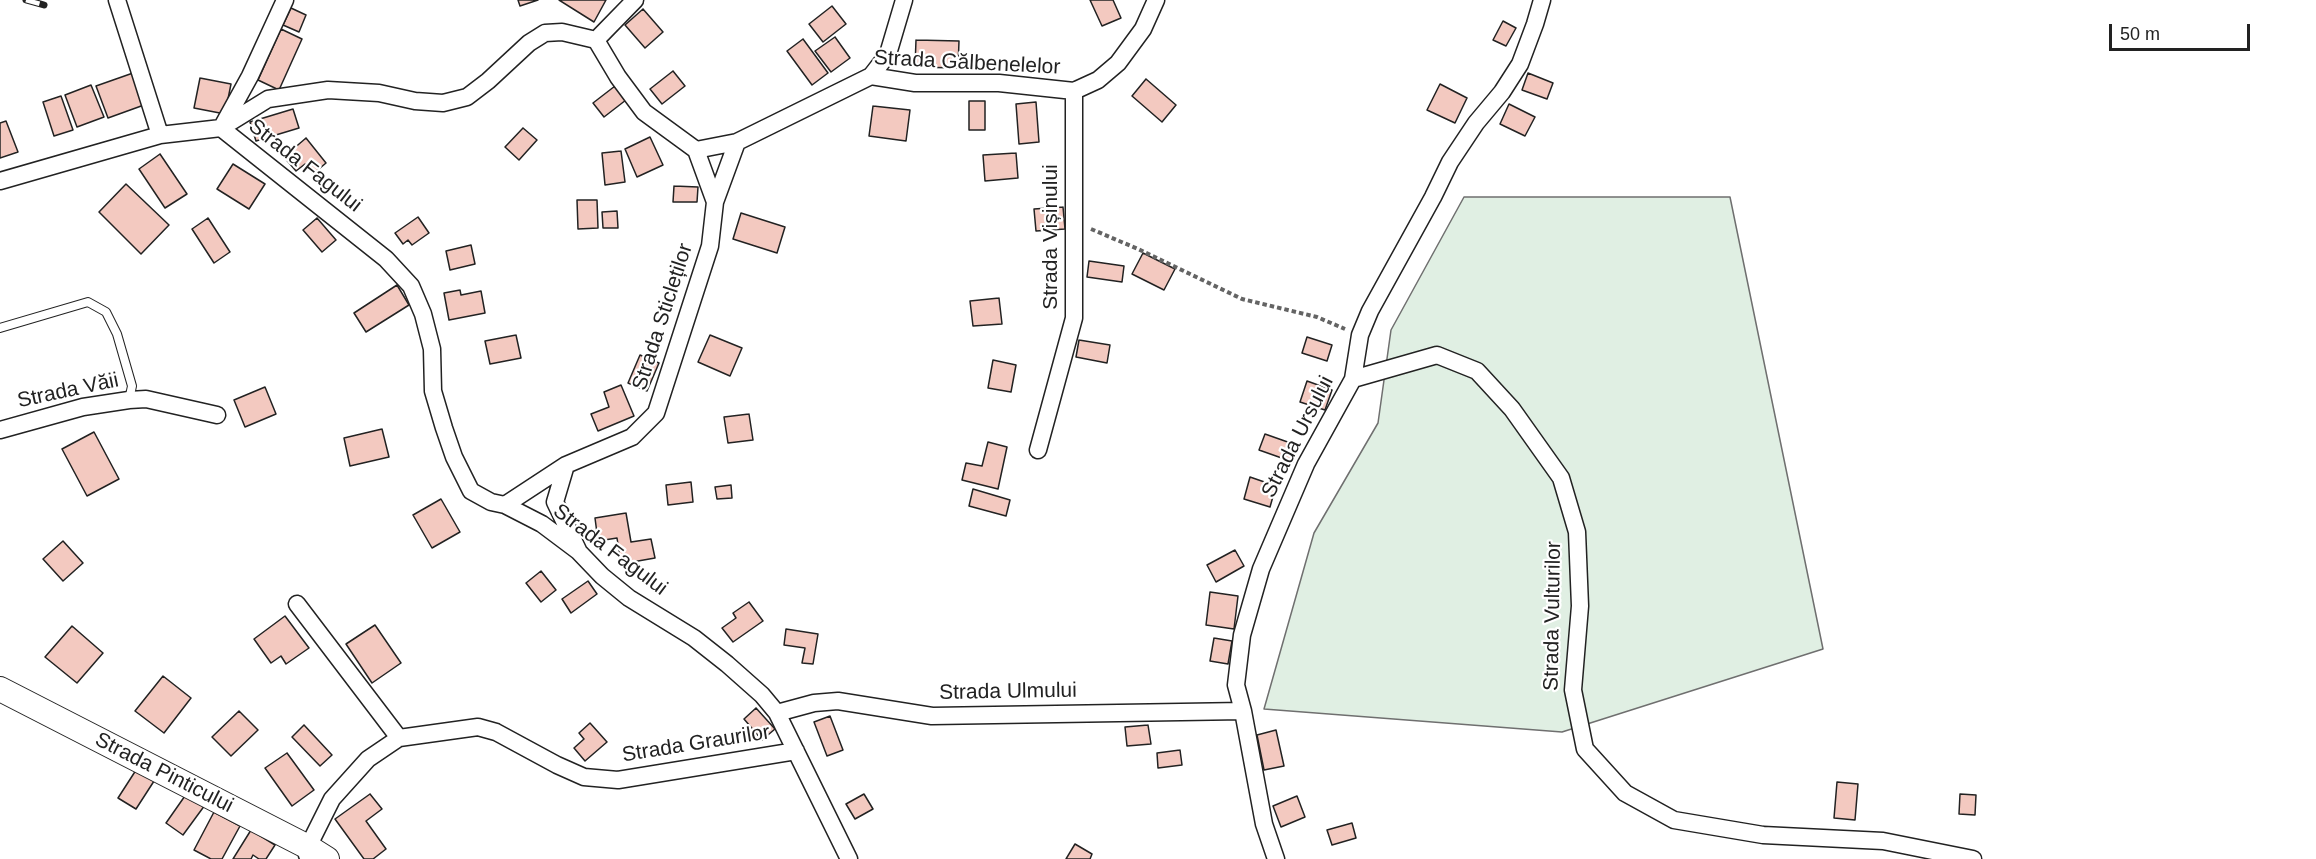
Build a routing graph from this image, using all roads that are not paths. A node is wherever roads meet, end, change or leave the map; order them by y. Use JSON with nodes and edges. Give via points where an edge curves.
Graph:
{"nodes":[{"id":1,"x":117,"y":0,"type":"edge"},
{"id":2,"x":285,"y":0,"type":"edge"},
{"id":3,"x":635,"y":0,"type":"edge"},
{"id":4,"x":904,"y":0,"type":"edge"},
{"id":5,"x":1156,"y":0,"type":"edge"},
{"id":6,"x":1542,"y":0,"type":"edge"},
{"id":7,"x":596,"y":40,"type":"junction"},
{"id":8,"x":871,"y":76,"type":"junction"},
{"id":9,"x":1074,"y":91,"type":"junction"},
{"id":10,"x":221,"y":128,"type":"junction"},
{"id":11,"x":160,"y":135,"type":"junction"},
{"id":12,"x":737,"y":142,"type":"junction"},
{"id":13,"x":696,"y":150,"type":"junction"},
{"id":14,"x":0,"y":181,"type":"edge"},
{"id":15,"x":715,"y":202,"type":"junction"},
{"id":16,"x":0,"y":328,"type":"edge"},
{"id":17,"x":1353,"y":379,"type":"junction"},
{"id":18,"x":129,"y":400,"type":"junction"},
{"id":19,"x":217,"y":415,"type":"dead end"},
{"id":20,"x":0,"y":430,"type":"edge"},
{"id":21,"x":1038,"y":450,"type":"dead end"},
{"id":22,"x":566,"y":465,"type":"junction"},
{"id":23,"x":505,"y":505,"type":"junction"},
{"id":24,"x":578,"y":551,"type":"junction"},
{"id":25,"x":297,"y":604,"type":"dead end"},
{"id":26,"x":0,"y":689,"type":"edge"},
{"id":27,"x":1243,"y":711,"type":"junction"},
{"id":28,"x":777,"y":713,"type":"junction"},
{"id":29,"x":399,"y":738,"type":"junction"},
{"id":30,"x":796,"y":751,"type":"junction"},
{"id":31,"x":314,"y":855,"type":"edge"},
{"id":32,"x":849,"y":859,"type":"edge"},
{"id":33,"x":1276,"y":859,"type":"edge"},
{"id":34,"x":1973,"y":859,"type":"edge"}],
"edges":[{"from":1,"to":11,"type":"street"},
{"from":2,"to":10,"type":"street"},
{"from":3,"to":7,"type":"street"},
{"from":4,"to":8,"type":"street","via":[[888,54]]},
{"from":5,"to":9,"type":"street","name":"Strada Gălbenelelor","via":[[1143,29],[1118,63],[1098,80]]},
{"from":6,"to":17,"type":"street","name":"Strada Ursului","via":[[1520,64],[1450,162],[1370,311],[1360,335]]},
{"from":7,"to":10,"type":"street","via":[[562,32],[545,33],[467,97],[443,103],[328,90],[268,99]]},
{"from":7,"to":13,"type":"street","via":[[644,112]]},
{"from":8,"to":9,"type":"street","name":"Strada Gălbenelelor","via":[[915,83],[999,83]]},
{"from":8,"to":12,"type":"street","name":"Strada Gălbenelelor"},
{"from":9,"to":21,"type":"street","name":"Strada Vișinului","via":[[1074,318]]},
{"from":10,"to":11,"type":"street"},
{"from":10,"to":23,"type":"street","name":"Strada Fagului","via":[[386,259],[411,286],[432,348],[433,391],[454,457],[471,491]]},
{"from":11,"to":14,"type":"street"},
{"from":12,"to":13,"type":"street","name":"Strada Gălbenelelor"},
{"from":12,"to":15,"type":"street","name":"Strada Sticleților"},
{"from":13,"to":15,"type":"street","name":"Strada Sticleților"},
{"from":15,"to":22,"type":"street","name":"Strada Sticleților","via":[[710,246],[656,413],[632,437]]},
{"from":16,"to":18,"type":"lane","via":[[88,302],[105,312],[117,334],[132,386]]},
{"from":17,"to":27,"type":"street","name":"Strada Ursului","via":[[1306,464],[1261,569],[1242,635],[1236,685]]},
{"from":17,"to":34,"type":"street","name":"Strada Vulturilor","via":[[1437,355],[1477,371],[1512,409],[1561,478],[1577,532],[1580,606],[1575,700],[1585,749],[1625,793],[1674,820],[1763,835],[1883,841]]},
{"from":18,"to":19,"type":"street","name":"Strada Văii","via":[[147,399]]},
{"from":18,"to":20,"type":"street","name":"Strada Văii","via":[[83,407]]},
{"from":22,"to":23,"type":"street","name":"Strada Sticleților"},
{"from":22,"to":24,"type":"street","via":[[555,502]]},
{"from":23,"to":24,"type":"street","name":"Strada Fagului","via":[[542,524]]},
{"from":24,"to":28,"type":"street","name":"Strada Fagului","via":[[629,598],[694,638],[727,664]]},
{"from":25,"to":29,"type":"street"},
{"from":26,"to":31,"type":"main road","name":"Strada Pinticului"},
{"from":27,"to":28,"type":"street","name":"Strada Ulmului","via":[[932,716],[838,701]]},
{"from":27,"to":33,"type":"street","name":"Strada Ursului","via":[[1264,824]]},
{"from":28,"to":30,"type":"street","name":"Strada Fagului"},
{"from":29,"to":30,"type":"street","name":"Strada Graurilor","via":[[478,727],[496,732],[584,777],[618,780]]},
{"from":29,"to":31,"type":"street","name":"Strada Graurilor","via":[[368,759],[332,799]]},
{"from":30,"to":32,"type":"street","name":"Strada Fagului"}]}
